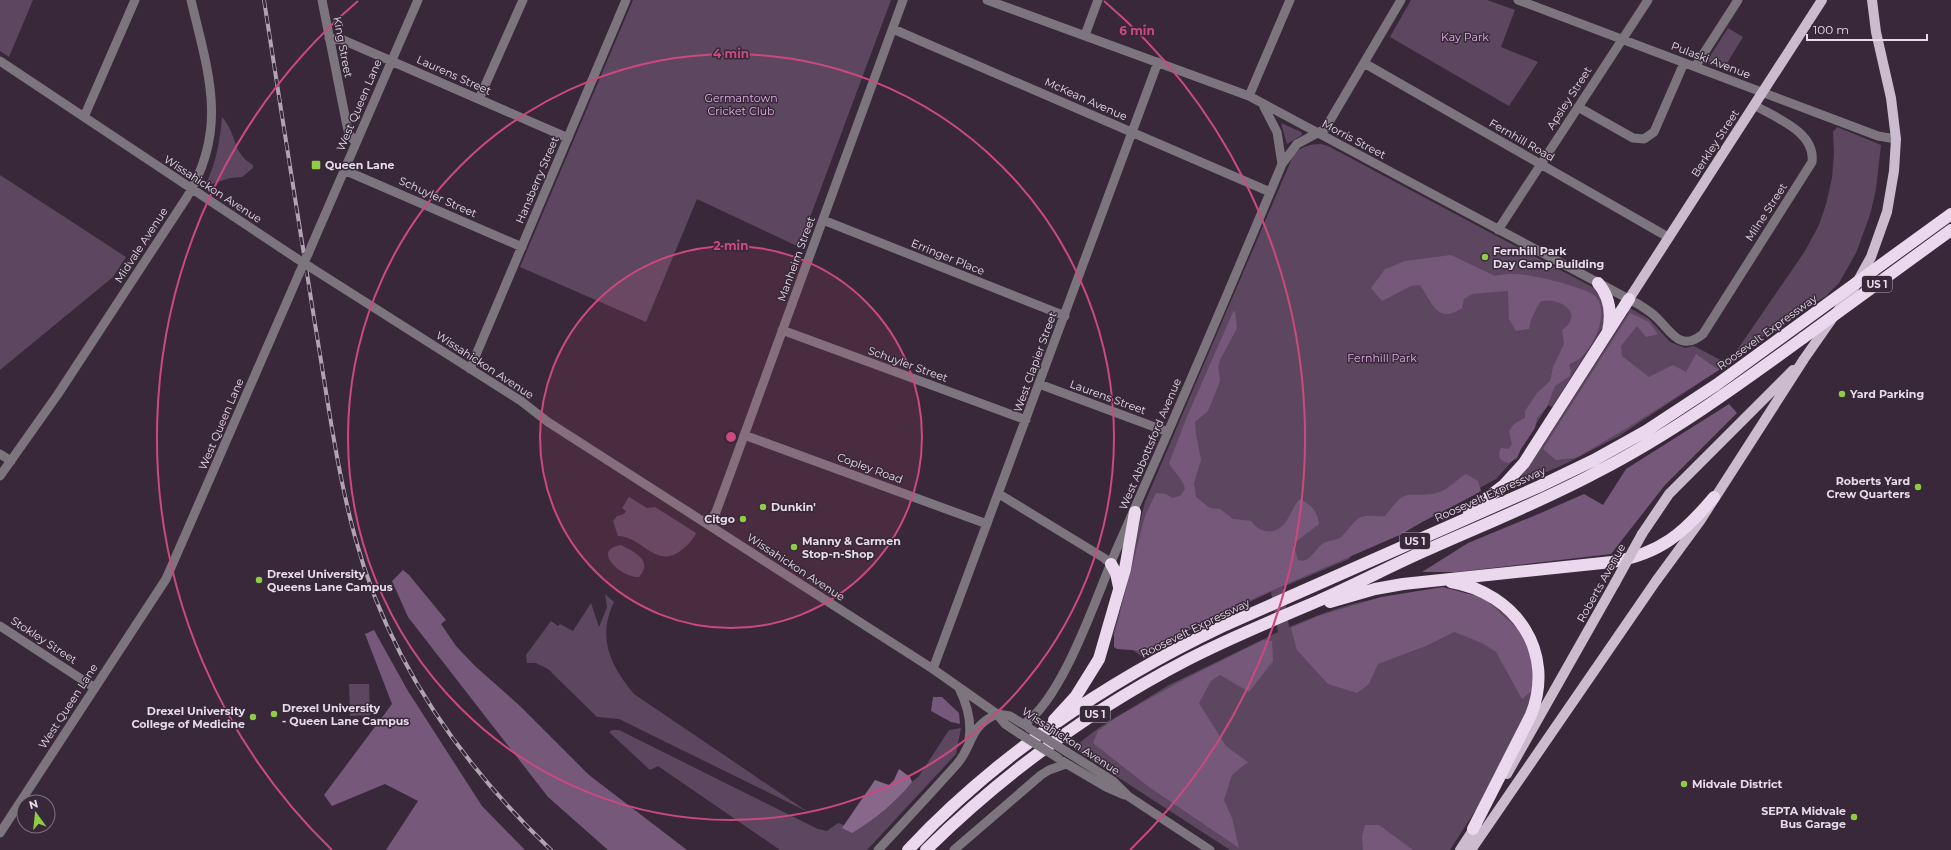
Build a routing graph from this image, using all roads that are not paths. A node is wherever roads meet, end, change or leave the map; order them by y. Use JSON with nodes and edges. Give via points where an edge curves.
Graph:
{"nodes":[{"id":1,"x":134,"y":0,"type":"edge"},
{"id":2,"x":191,"y":0,"type":"edge"},
{"id":3,"x":322,"y":0,"type":"edge"},
{"id":4,"x":418,"y":0,"type":"edge"},
{"id":5,"x":523,"y":0,"type":"edge"},
{"id":6,"x":626,"y":0,"type":"edge"},
{"id":7,"x":903,"y":0,"type":"edge"},
{"id":8,"x":988,"y":0,"type":"edge"},
{"id":9,"x":1098,"y":0,"type":"edge"},
{"id":10,"x":1290,"y":0,"type":"edge"},
{"id":11,"x":1401,"y":0,"type":"edge"},
{"id":12,"x":1518,"y":0,"type":"edge"},
{"id":13,"x":1648,"y":0,"type":"edge"},
{"id":14,"x":1738,"y":0,"type":"edge"},
{"id":15,"x":1822,"y":0,"type":"edge"},
{"id":16,"x":1872,"y":0,"type":"edge"},
{"id":17,"x":893,"y":29,"type":"junction"},
{"id":18,"x":1085,"y":36,"type":"junction"},
{"id":19,"x":329,"y":38,"type":"junction"},
{"id":20,"x":1622,"y":39,"type":"junction"},
{"id":21,"x":0,"y":61,"type":"edge"},
{"id":22,"x":391,"y":61,"type":"junction"},
{"id":23,"x":1158,"y":62,"type":"junction"},
{"id":24,"x":1364,"y":63,"type":"junction"},
{"id":25,"x":1684,"y":63,"type":"junction"},
{"id":26,"x":1694,"y":67,"type":"junction"},
{"id":27,"x":1762,"y":93,"type":"junction"},
{"id":28,"x":1249,"y":96,"type":"junction"},
{"id":29,"x":479,"y":100,"type":"junction"},
{"id":30,"x":1262,"y":103,"type":"junction"},
{"id":31,"x":1754,"y":105,"type":"junction"},
{"id":32,"x":1578,"y":107,"type":"junction"},
{"id":33,"x":84,"y":117,"type":"junction"},
{"id":34,"x":1132,"y":133,"type":"junction"},
{"id":35,"x":1318,"y":134,"type":"junction"},
{"id":36,"x":568,"y":138,"type":"junction"},
{"id":37,"x":1896,"y":139,"type":"junction"},
{"id":38,"x":356,"y":142,"type":"junction"},
{"id":39,"x":1282,"y":164,"type":"junction"},
{"id":40,"x":1540,"y":164,"type":"junction"},
{"id":41,"x":344,"y":170,"type":"junction"},
{"id":42,"x":192,"y":189,"type":"junction"},
{"id":43,"x":1270,"y":192,"type":"junction"},
{"id":44,"x":1951,"y":214,"type":"edge"},
{"id":45,"x":823,"y":220,"type":"junction"},
{"id":46,"x":1498,"y":230,"type":"junction"},
{"id":47,"x":1951,"y":230,"type":"edge"},
{"id":48,"x":1668,"y":238,"type":"junction"},
{"id":49,"x":522,"y":247,"type":"junction"},
{"id":50,"x":303,"y":263,"type":"junction"},
{"id":51,"x":1598,"y":283,"type":"junction"},
{"id":52,"x":1629,"y":299,"type":"junction"},
{"id":53,"x":1065,"y":316,"type":"junction"},
{"id":54,"x":782,"y":330,"type":"junction"},
{"id":55,"x":1608,"y":332,"type":"junction"},
{"id":56,"x":1688,"y":341,"type":"joint"},
{"id":57,"x":1804,"y":359,"type":"junction"},
{"id":58,"x":470,"y":369,"type":"junction"},
{"id":59,"x":1039,"y":384,"type":"junction"},
{"id":60,"x":1026,"y":420,"type":"junction"},
{"id":61,"x":1168,"y":432,"type":"junction"},
{"id":62,"x":744,"y":435,"type":"junction"},
{"id":63,"x":0,"y":454,"type":"edge"},
{"id":64,"x":11,"y":460,"type":"junction"},
{"id":65,"x":0,"y":476,"type":"edge"},
{"id":66,"x":999,"y":494,"type":"junction"},
{"id":67,"x":1714,"y":497,"type":"junction"},
{"id":68,"x":1135,"y":512,"type":"junction"},
{"id":69,"x":987,"y":524,"type":"junction"},
{"id":70,"x":708,"y":525,"type":"junction"},
{"id":71,"x":1438,"y":531,"type":"junction"},
{"id":72,"x":1111,"y":564,"type":"junction"},
{"id":73,"x":1434,"y":580,"type":"junction"},
{"id":74,"x":1120,"y":589,"type":"junction"},
{"id":75,"x":1287,"y":614,"type":"junction"},
{"id":76,"x":0,"y":626,"type":"edge"},
{"id":77,"x":933,"y":669,"type":"junction"},
{"id":78,"x":958,"y":687,"type":"junction"},
{"id":79,"x":95,"y":688,"type":"junction"},
{"id":80,"x":998,"y":714,"type":"junction"},
{"id":81,"x":1026,"y":726,"type":"junction"},
{"id":82,"x":1046,"y":731,"type":"junction"},
{"id":83,"x":968,"y":744,"type":"junction"},
{"id":84,"x":1066,"y":764,"type":"junction"},
{"id":85,"x":1128,"y":796,"type":"junction"},
{"id":86,"x":1473,"y":829,"type":"junction"},
{"id":87,"x":0,"y":833,"type":"edge"},
{"id":88,"x":878,"y":850,"type":"edge"},
{"id":89,"x":908,"y":850,"type":"edge"},
{"id":90,"x":926,"y":850,"type":"edge"},
{"id":91,"x":954,"y":850,"type":"edge"},
{"id":92,"x":1210,"y":850,"type":"edge"},
{"id":93,"x":1460,"y":850,"type":"edge"},
{"id":94,"x":1471,"y":850,"type":"edge"}],
"edges":[{"from":1,"to":33,"type":"street"},
{"from":2,"to":42,"type":"street","name":"Midvale Avenue","via":[[210,86],[213,113],[208,150]]},
{"from":3,"to":19,"type":"street","name":"King Street"},
{"from":4,"to":22,"type":"street","name":"West Queen Lane"},
{"from":5,"to":29,"type":"street"},
{"from":6,"to":36,"type":"street","name":"Hansberry Street"},
{"from":7,"to":17,"type":"street","name":"Manheim Street"},
{"from":8,"to":18,"type":"street","name":"Morris Street"},
{"from":9,"to":18,"type":"street"},
{"from":10,"to":28,"type":"street"},
{"from":11,"to":24,"type":"street","name":"West Abbottsford Avenue"},
{"from":12,"to":20,"type":"street","name":"Pulaski Avenue"},
{"from":13,"to":20,"type":"street","name":"Apsley Street"},
{"from":14,"to":26,"type":"street"},
{"from":15,"to":27,"type":"main road","name":"Berkley Street"},
{"from":16,"to":37,"type":"main road","name":"Roberts Avenue","via":[[1876,32],[1891,98]]},
{"from":17,"to":34,"type":"street","name":"McKean Avenue"},
{"from":17,"to":45,"type":"street","name":"Manheim Street"},
{"from":18,"to":23,"type":"street","name":"Morris Street"},
{"from":19,"to":22,"type":"street","name":"Laurens Street","via":[[343,40]]},
{"from":19,"to":38,"type":"street","name":"King Street","via":[[349,134]]},
{"from":20,"to":25,"type":"street","name":"Pulaski Avenue"},
{"from":20,"to":32,"type":"street","name":"Apsley Street"},
{"from":21,"to":33,"type":"street","name":"Wissahickon Avenue"},
{"from":22,"to":29,"type":"street","name":"Laurens Street"},
{"from":22,"to":38,"type":"street","name":"West Queen Lane"},
{"from":23,"to":28,"type":"street","name":"Morris Street"},
{"from":23,"to":34,"type":"street","name":"West Clapier Street"},
{"from":24,"to":35,"type":"street","name":"West Abbottsford Avenue","via":[[1325,129]]},
{"from":24,"to":40,"type":"street","name":"Fernhill Road"},
{"from":25,"to":26,"type":"street","name":"Pulaski Avenue"},
{"from":25,"to":32,"type":"street","via":[[1654,132],[1644,139],[1633,138]]},
{"from":26,"to":27,"type":"street","name":"Pulaski Avenue"},
{"from":27,"to":31,"type":"main road","name":"Berkley Street"},
{"from":27,"to":37,"type":"street","name":"Pulaski Avenue","via":[[1878,136]]},
{"from":28,"to":30,"type":"street","name":"Morris Street"},
{"from":29,"to":36,"type":"street","name":"Laurens Street"},
{"from":30,"to":35,"type":"street","name":"Morris Street"},
{"from":30,"to":39,"type":"street","via":[[1277,132]]},
{"from":31,"to":48,"type":"main road","name":"Berkley Street"},
{"from":31,"to":56,"type":"street","name":"Milne Street","via":[[1806,138],[1812,149],[1812,162],[1707,328],[1698,338]]},
{"from":32,"to":40,"type":"street","name":"Apsley Street"},
{"from":33,"to":42,"type":"street","name":"Wissahickon Avenue"},
{"from":34,"to":43,"type":"street","name":"McKean Avenue"},
{"from":34,"to":53,"type":"street","name":"West Clapier Street"},
{"from":35,"to":39,"type":"street","name":"West Abbottsford Avenue","via":[[1294,147]]},
{"from":35,"to":46,"type":"street","name":"Morris Street"},
{"from":36,"to":49,"type":"street","name":"Hansberry Street"},
{"from":37,"to":57,"type":"main road","name":"Roberts Avenue","via":[[1891,194],[1875,246],[1855,286]]},
{"from":38,"to":41,"type":"street","name":"West Queen Lane"},
{"from":39,"to":43,"type":"street","name":"West Abbottsford Avenue"},
{"from":40,"to":46,"type":"street","name":"Apsley Street"},
{"from":40,"to":48,"type":"street","name":"Fernhill Road"},
{"from":41,"to":49,"type":"street","name":"Schuyler Street"},
{"from":41,"to":50,"type":"street","name":"West Queen Lane","bridge":true},
{"from":42,"to":50,"type":"street","name":"Wissahickon Avenue"},
{"from":42,"to":64,"type":"street","name":"Midvale Avenue","via":[[58,394]]},
{"from":43,"to":61,"type":"street","name":"West Abbottsford Avenue"},
{"from":44,"to":71,"type":"highway","name":"Roosevelt Expressway","number":"US 1","bridge":true,"via":[[1716,385],[1646,431],[1566,474]]},
{"from":45,"to":53,"type":"street","name":"Erringer Place"},
{"from":45,"to":54,"type":"street","name":"Manheim Street"},
{"from":46,"to":51,"type":"street","name":"Morris Street"},
{"from":47,"to":75,"type":"highway","number":"US 1","bridge":true,"via":[[1698,413],[1604,469]]},
{"from":48,"to":52,"type":"main road","name":"Berkley Street"},
{"from":49,"to":58,"type":"street","name":"Hansberry Street"},
{"from":50,"to":58,"type":"street","name":"Wissahickon Avenue"},
{"from":50,"to":79,"type":"street","name":"West Queen Lane","bridge":true,"via":[[166,579]]},
{"from":51,"to":52,"type":"street","name":"Morris Street"},
{"from":51,"to":55,"type":"highway","via":[[1608,300]]},
{"from":52,"to":55,"type":"highway"},
{"from":52,"to":56,"type":"street","name":"Morris Street","via":[[1652,313],[1673,337]]},
{"from":53,"to":59,"type":"street","name":"West Clapier Street"},
{"from":54,"to":60,"type":"street","name":"Schuyler Street"},
{"from":54,"to":62,"type":"street","name":"Manheim Street"},
{"from":55,"to":71,"type":"highway","via":[[1515,475],[1494,494]]},
{"from":57,"to":67,"type":"main road","name":"Roberts Avenue"},
{"from":57,"to":86,"type":"main road","name":"Roberts Avenue","bridge":true,"via":[[1670,494],[1642,534],[1495,796]]},
{"from":58,"to":70,"type":"street","name":"Wissahickon Avenue"},
{"from":59,"to":60,"type":"street","name":"West Clapier Street"},
{"from":59,"to":61,"type":"street","name":"Laurens Street"},
{"from":60,"to":66,"type":"street","name":"West Clapier Street"},
{"from":61,"to":68,"type":"street","name":"West Abbottsford Avenue"},
{"from":62,"to":69,"type":"street","name":"Copley Road"},
{"from":62,"to":70,"type":"street","name":"Manheim Street","via":[[716,512]]},
{"from":63,"to":64,"type":"street"},
{"from":64,"to":65,"type":"street","name":"Midvale Avenue"},
{"from":66,"to":69,"type":"street","name":"West Clapier Street"},
{"from":66,"to":72,"type":"street"},
{"from":67,"to":73,"type":"highway","via":[[1680,534],[1657,549],[1634,558]]},
{"from":67,"to":94,"type":"main road","name":"Roberts Avenue","via":[[1700,521]]},
{"from":68,"to":72,"type":"street","name":"West Abbottsford Avenue"},
{"from":68,"to":74,"type":"highway"},
{"from":69,"to":77,"type":"street","name":"West Clapier Street"},
{"from":70,"to":77,"type":"street","name":"Wissahickon Avenue"},
{"from":71,"to":82,"type":"highway","name":"Roosevelt Expressway","number":"US 1","via":[[1194,640],[1118,682]]},
{"from":72,"to":74,"type":"highway"},
{"from":72,"to":81,"type":"street","name":"West Abbottsford Avenue","via":[[1061,678]]},
{"from":73,"to":75,"type":"highway","via":[[1375,589]]},
{"from":73,"to":86,"type":"highway","via":[[1470,586],[1490,594],[1503,603],[1529,636],[1538,664],[1539,684],[1535,705]]},
{"from":74,"to":82,"type":"highway","via":[[1094,670]]},
{"from":75,"to":90,"type":"highway","number":"US 1","via":[[1185,660],[1100,711],[1020,767]]},
{"from":76,"to":79,"type":"street","name":"Stokley Street"},
{"from":77,"to":78,"type":"street","name":"Wissahickon Avenue"},
{"from":78,"to":80,"type":"street","name":"Wissahickon Avenue"},
{"from":78,"to":83,"type":"street","via":[[969,718]]},
{"from":79,"to":87,"type":"street","name":"West Queen Lane"},
{"from":80,"to":81,"type":"street","name":"Wissahickon Avenue","via":[[1010,716]]},
{"from":80,"to":83,"type":"street","via":[[985,720]]},
{"from":80,"to":84,"type":"street","name":"Wissahickon Avenue","bridge":true,"via":[[1005,724]]},
{"from":81,"to":85,"type":"street","name":"Wissahickon Avenue","bridge":true,"via":[[1113,781]]},
{"from":82,"to":89,"type":"highway","name":"Roosevelt Expressway","number":"US 1","via":[[976,785]]},
{"from":83,"to":88,"type":"street","via":[[958,763]]},
{"from":84,"to":85,"type":"street","name":"Wissahickon Avenue","via":[[1108,788]]},
{"from":84,"to":91,"type":"street","via":[[1041,775]]},
{"from":85,"to":92,"type":"street","name":"Wissahickon Avenue"},
{"from":86,"to":93,"type":"main road","name":"Roberts Avenue"}]}
